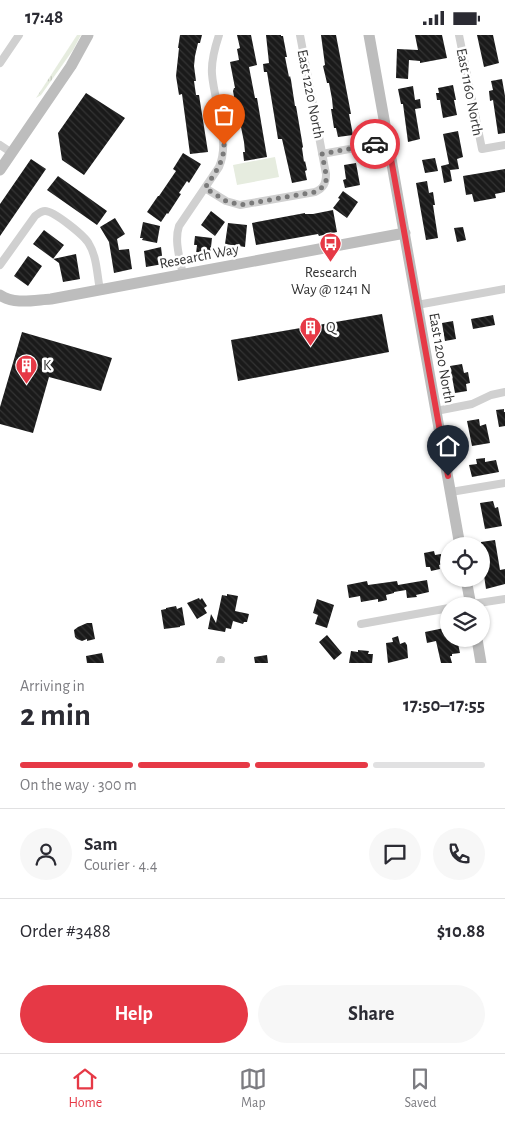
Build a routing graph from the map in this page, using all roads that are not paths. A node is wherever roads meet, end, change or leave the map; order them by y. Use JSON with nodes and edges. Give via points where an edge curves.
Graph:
{"nodes":[{"id":1,"x":19,"y":35,"type":"edge"},
{"id":2,"x":88,"y":35,"type":"edge"},
{"id":3,"x":219,"y":35,"type":"edge"},
{"id":4,"x":300,"y":35,"type":"edge"},
{"id":5,"x":369,"y":35,"type":"edge"},
{"id":6,"x":459,"y":35,"type":"edge"},
{"id":7,"x":0,"y":63,"type":"edge"},
{"id":8,"x":388,"y":142,"type":"junction"},
{"id":9,"x":0,"y":145,"type":"edge"},
{"id":10,"x":505,"y":145,"type":"edge"},
{"id":11,"x":12,"y":153,"type":"junction"},
{"id":12,"x":322,"y":154,"type":"junction"},
{"id":13,"x":0,"y":170,"type":"edge"},
{"id":14,"x":205,"y":188,"type":"junction"},
{"id":15,"x":404,"y":233,"type":"junction"},
{"id":16,"x":0,"y":265,"type":"edge"},
{"id":17,"x":183,"y":275,"type":"junction"},
{"id":18,"x":505,"y":289,"type":"edge"},
{"id":19,"x":100,"y":290,"type":"junction"},
{"id":20,"x":0,"y":295,"type":"edge"},
{"id":21,"x":417,"y":305,"type":"junction"},
{"id":22,"x":505,"y":392,"type":"edge"},
{"id":23,"x":436,"y":411,"type":"junction"},
{"id":24,"x":505,"y":483,"type":"edge"},
{"id":25,"x":450,"y":492,"type":"junction"},
{"id":26,"x":458,"y":537,"type":"edge"},
{"id":27,"x":505,"y":599,"type":"edge"},
{"id":28,"x":490,"y":602,"type":"edge"},
{"id":29,"x":440,"y":610,"type":"edge"},
{"id":30,"x":361,"y":624,"type":"dead end"},
{"id":31,"x":478,"y":647,"type":"edge"},
{"id":32,"x":481,"y":663,"type":"edge"}],
"edges":[{"from":1,"to":7,"type":"street"},
{"from":2,"to":11,"type":"street"},
{"from":3,"to":14,"type":"street","via":[[212,73],[224,152],[219,167]]},
{"from":4,"to":12,"type":"street","name":"East 1220 North"},
{"from":5,"to":8,"type":"street","name":"East 1200 North"},
{"from":6,"to":10,"type":"street","name":"East 1160 North","via":[[482,149]]},
{"from":8,"to":12,"type":"street"},
{"from":8,"to":15,"type":"street","name":"East 1200 North"},
{"from":9,"to":11,"type":"street"},
{"from":11,"to":13,"type":"street"},
{"from":12,"to":14,"type":"street","name":"East 1220 North","via":[[326,181],[315,192],[240,205],[226,201]]},
{"from":14,"to":17,"type":"street","via":[[177,231]]},
{"from":15,"to":17,"type":"street","name":"Research Way"},
{"from":15,"to":21,"type":"street","name":"East 1200 North"},
{"from":16,"to":19,"type":"street","via":[[35,216],[49,212],[76,230],[89,244]]},
{"from":17,"to":19,"type":"street","name":"Research Way"},
{"from":18,"to":21,"type":"street"},
{"from":19,"to":20,"type":"street","name":"Research Way","via":[[51,299],[15,301]]},
{"from":21,"to":23,"type":"street","name":"East 1200 North"},
{"from":22,"to":23,"type":"street","via":[[472,404]]},
{"from":23,"to":25,"type":"street","name":"East 1200 North"},
{"from":24,"to":25,"type":"street"},
{"from":25,"to":26,"type":"street","name":"East 1200 North"},
{"from":27,"to":28,"type":"street"},
{"from":29,"to":30,"type":"street"},
{"from":31,"to":32,"type":"street"}]}
